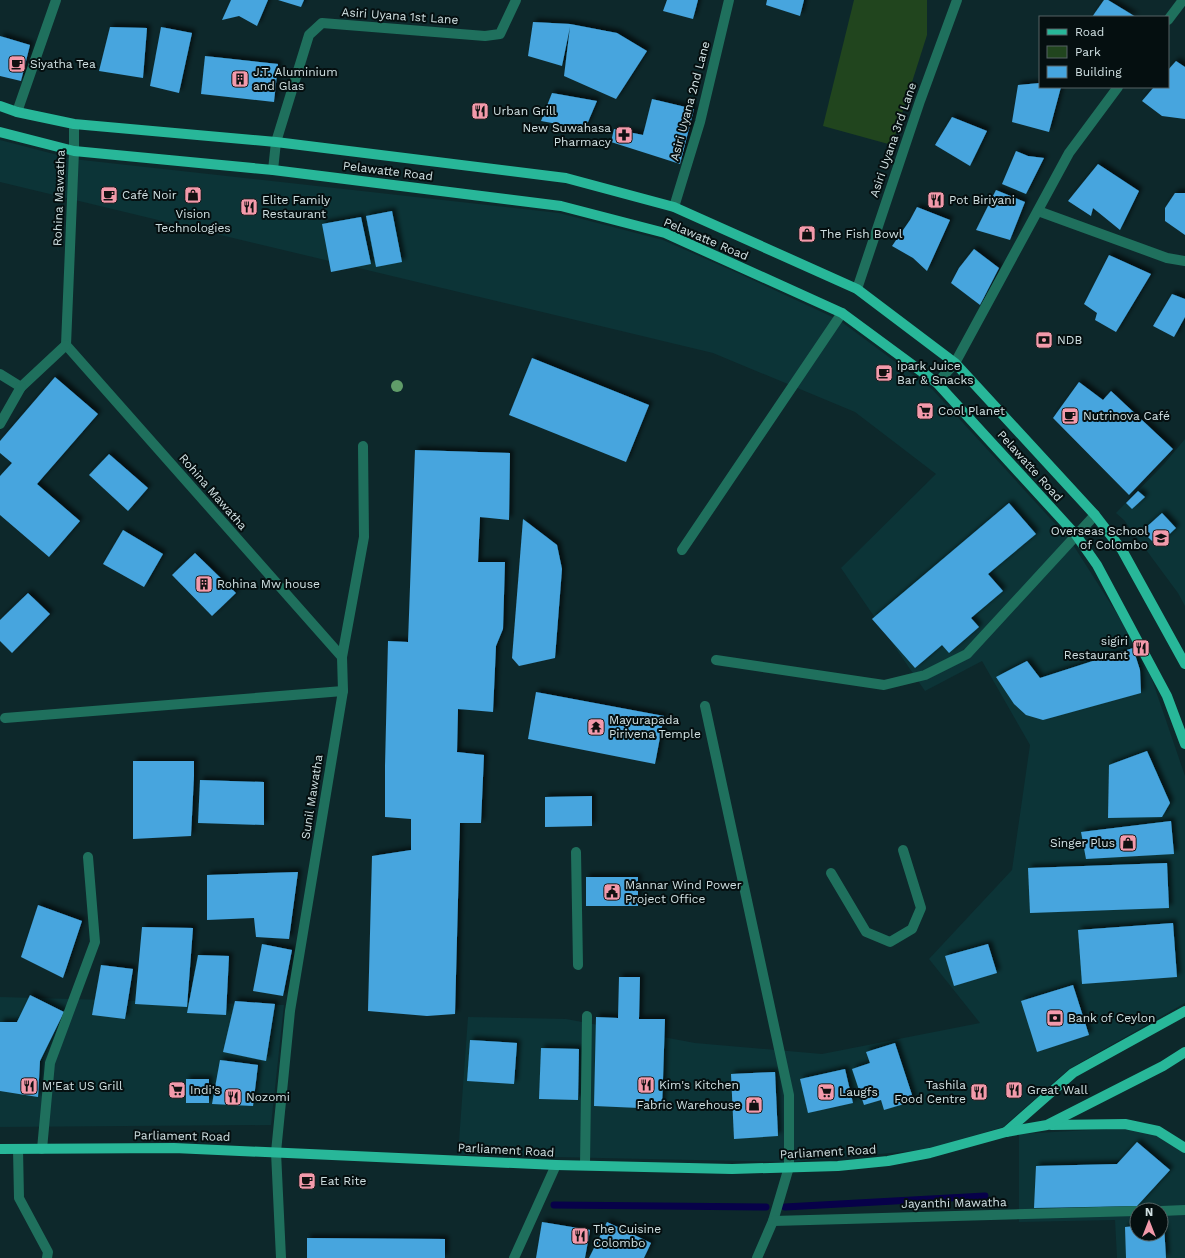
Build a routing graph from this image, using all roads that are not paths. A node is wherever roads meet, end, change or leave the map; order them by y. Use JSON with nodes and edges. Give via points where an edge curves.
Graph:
{"nodes":[{"id":1,"x":56,"y":0,"type":"edge"},
{"id":2,"x":516,"y":0,"type":"edge"},
{"id":3,"x":729,"y":0,"type":"edge"},
{"id":4,"x":957,"y":0,"type":"edge"},
{"id":5,"x":1183,"y":0,"type":"edge"},
{"id":6,"x":1169,"y":19,"type":"edge"},
{"id":7,"x":1117,"y":88,"type":"edge"},
{"id":8,"x":0,"y":106,"type":"edge"},
{"id":9,"x":17,"y":112,"type":"junction"},
{"id":10,"x":74,"y":124,"type":"junction"},
{"id":11,"x":0,"y":132,"type":"edge"},
{"id":12,"x":276,"y":142,"type":"junction"},
{"id":13,"x":74,"y":151,"type":"junction"},
{"id":14,"x":273,"y":170,"type":"junction"},
{"id":15,"x":674,"y":207,"type":"junction"},
{"id":16,"x":1038,"y":211,"type":"junction"},
{"id":17,"x":1185,"y":261,"type":"edge"},
{"id":18,"x":857,"y":289,"type":"junction"},
{"id":19,"x":842,"y":313,"type":"junction"},
{"id":20,"x":66,"y":345,"type":"junction"},
{"id":21,"x":955,"y":363,"type":"junction"},
{"id":22,"x":0,"y":374,"type":"edge"},
{"id":23,"x":936,"y":383,"type":"junction"},
{"id":24,"x":21,"y":387,"type":"junction"},
{"id":25,"x":0,"y":424,"type":"edge"},
{"id":26,"x":363,"y":446,"type":"dead end"},
{"id":27,"x":1095,"y":515,"type":"junction"},
{"id":28,"x":1076,"y":535,"type":"junction"},
{"id":29,"x":682,"y":550,"type":"dead end"},
{"id":30,"x":342,"y":657,"type":"junction"},
{"id":31,"x":716,"y":660,"type":"dead end"},
{"id":32,"x":1185,"y":664,"type":"edge"},
{"id":33,"x":343,"y":691,"type":"junction"},
{"id":34,"x":704,"y":706,"type":"dead end"},
{"id":35,"x":5,"y":718,"type":"dead end"},
{"id":36,"x":1185,"y":744,"type":"edge"},
{"id":37,"x":903,"y":850,"type":"dead end"},
{"id":38,"x":576,"y":852,"type":"dead end"},
{"id":39,"x":88,"y":856,"type":"dead end"},
{"id":40,"x":831,"y":873,"type":"dead end"},
{"id":41,"x":578,"y":965,"type":"dead end"},
{"id":42,"x":1185,"y":1011,"type":"edge"},
{"id":43,"x":587,"y":1016,"type":"dead end"},
{"id":44,"x":1185,"y":1052,"type":"edge"},
{"id":45,"x":1048,"y":1125,"type":"junction"},
{"id":46,"x":1006,"y":1132,"type":"junction"},
{"id":47,"x":1185,"y":1148,"type":"edge"},
{"id":48,"x":0,"y":1149,"type":"edge"},
{"id":49,"x":18,"y":1149,"type":"junction"},
{"id":50,"x":42,"y":1149,"type":"junction"},
{"id":51,"x":276,"y":1152,"type":"junction"},
{"id":52,"x":556,"y":1165,"type":"junction"},
{"id":53,"x":585,"y":1165,"type":"junction"},
{"id":54,"x":789,"y":1168,"type":"junction"},
{"id":55,"x":1185,"y":1210,"type":"edge"},
{"id":56,"x":1129,"y":1211,"type":"edge"},
{"id":57,"x":1169,"y":1211,"type":"edge"},
{"id":58,"x":773,"y":1220,"type":"junction"},
{"id":59,"x":48,"y":1258,"type":"edge"},
{"id":60,"x":281,"y":1258,"type":"edge"},
{"id":61,"x":514,"y":1258,"type":"edge"},
{"id":62,"x":757,"y":1258,"type":"edge"}],
"edges":[{"from":1,"to":9,"type":"street"},
{"from":2,"to":12,"type":"street","name":"Asiri Uyana 1st Lane","via":[[500,34],[485,36],[322,23],[309,35]]},
{"from":3,"to":15,"type":"street","name":"Asiri Uyana 2nd Lane","via":[[700,122]]},
{"from":4,"to":18,"type":"street","name":"Asiri Uyana 3rd Lane"},
{"from":5,"to":6,"type":"street"},
{"from":7,"to":16,"type":"street","via":[[1069,153]]},
{"from":8,"to":9,"type":"main road","name":"Pelawatte Road"},
{"from":9,"to":10,"type":"main road","name":"Pelawatte Road"},
{"from":10,"to":12,"type":"main road","name":"Pelawatte Road"},
{"from":10,"to":13,"type":"street","name":"Rohina Mawatha"},
{"from":11,"to":13,"type":"main road","name":"Pelawatte Road"},
{"from":12,"to":14,"type":"street","name":"Asiri Uyana 1st Lane"},
{"from":12,"to":15,"type":"main road","name":"Pelawatte Road","via":[[566,178]]},
{"from":13,"to":14,"type":"main road","name":"Pelawatte Road"},
{"from":13,"to":20,"type":"street","name":"Rohina Mawatha"},
{"from":14,"to":19,"type":"main road","name":"Pelawatte Road","via":[[560,206],[665,233]]},
{"from":15,"to":18,"type":"main road","name":"Pelawatte Road"},
{"from":16,"to":17,"type":"street","via":[[1167,258]]},
{"from":16,"to":21,"type":"street"},
{"from":18,"to":21,"type":"main road","name":"Pelawatte Road"},
{"from":19,"to":23,"type":"main road","name":"Pelawatte Road"},
{"from":19,"to":29,"type":"street"},
{"from":20,"to":24,"type":"street"},
{"from":20,"to":30,"type":"street","name":"Rohina Mawatha"},
{"from":21,"to":23,"type":"street"},
{"from":21,"to":27,"type":"main road","name":"Pelawatte Road"},
{"from":22,"to":24,"type":"street"},
{"from":23,"to":28,"type":"main road","name":"Pelawatte Road"},
{"from":24,"to":25,"type":"street"},
{"from":26,"to":30,"type":"street","name":"Sunil Mawatha","via":[[364,537]]},
{"from":27,"to":28,"type":"street"},
{"from":27,"to":32,"type":"main road","name":"Pelawatte Road","via":[[1122,550]]},
{"from":28,"to":31,"type":"street","via":[[967,654],[925,675],[884,685]]},
{"from":28,"to":36,"type":"main road","name":"Pelawatte Road","via":[[1097,565],[1167,696]]},
{"from":30,"to":33,"type":"street","name":"Sunil Mawatha"},
{"from":33,"to":35,"type":"street"},
{"from":33,"to":51,"type":"street","name":"Sunil Mawatha","via":[[290,1011]]},
{"from":34,"to":54,"type":"street","via":[[789,1095]]},
{"from":37,"to":40,"type":"street","via":[[922,908],[912,929],[890,942],[866,932]]},
{"from":38,"to":41,"type":"street"},
{"from":39,"to":50,"type":"street","via":[[95,942],[50,1063]]},
{"from":42,"to":46,"type":"main road","name":"Parliament Road","via":[[1073,1073]]},
{"from":43,"to":53,"type":"street"},
{"from":44,"to":45,"type":"main road","name":"Parliament Road","via":[[1163,1066]]},
{"from":45,"to":46,"type":"main road","name":"Parliament Road"},
{"from":45,"to":47,"type":"main road","via":[[1125,1124],[1158,1131]]},
{"from":46,"to":54,"type":"main road","name":"Parliament Road","via":[[930,1153],[888,1161]]},
{"from":48,"to":49,"type":"main road","name":"Parliament Road"},
{"from":49,"to":50,"type":"main road","name":"Parliament Road"},
{"from":49,"to":59,"type":"street","via":[[19,1198],[48,1252]]},
{"from":50,"to":51,"type":"main road","name":"Parliament Road","via":[[174,1148]]},
{"from":51,"to":52,"type":"main road","name":"Parliament Road"},
{"from":51,"to":60,"type":"street","name":"Sunil Mawatha"},
{"from":52,"to":53,"type":"main road","name":"Parliament Road"},
{"from":52,"to":61,"type":"street"},
{"from":53,"to":54,"type":"main road","name":"Parliament Road"},
{"from":54,"to":58,"type":"street"},
{"from":55,"to":57,"type":"street"},
{"from":56,"to":58,"type":"street","name":"Jayanthi Mawatha"},
{"from":58,"to":62,"type":"street"}]}
